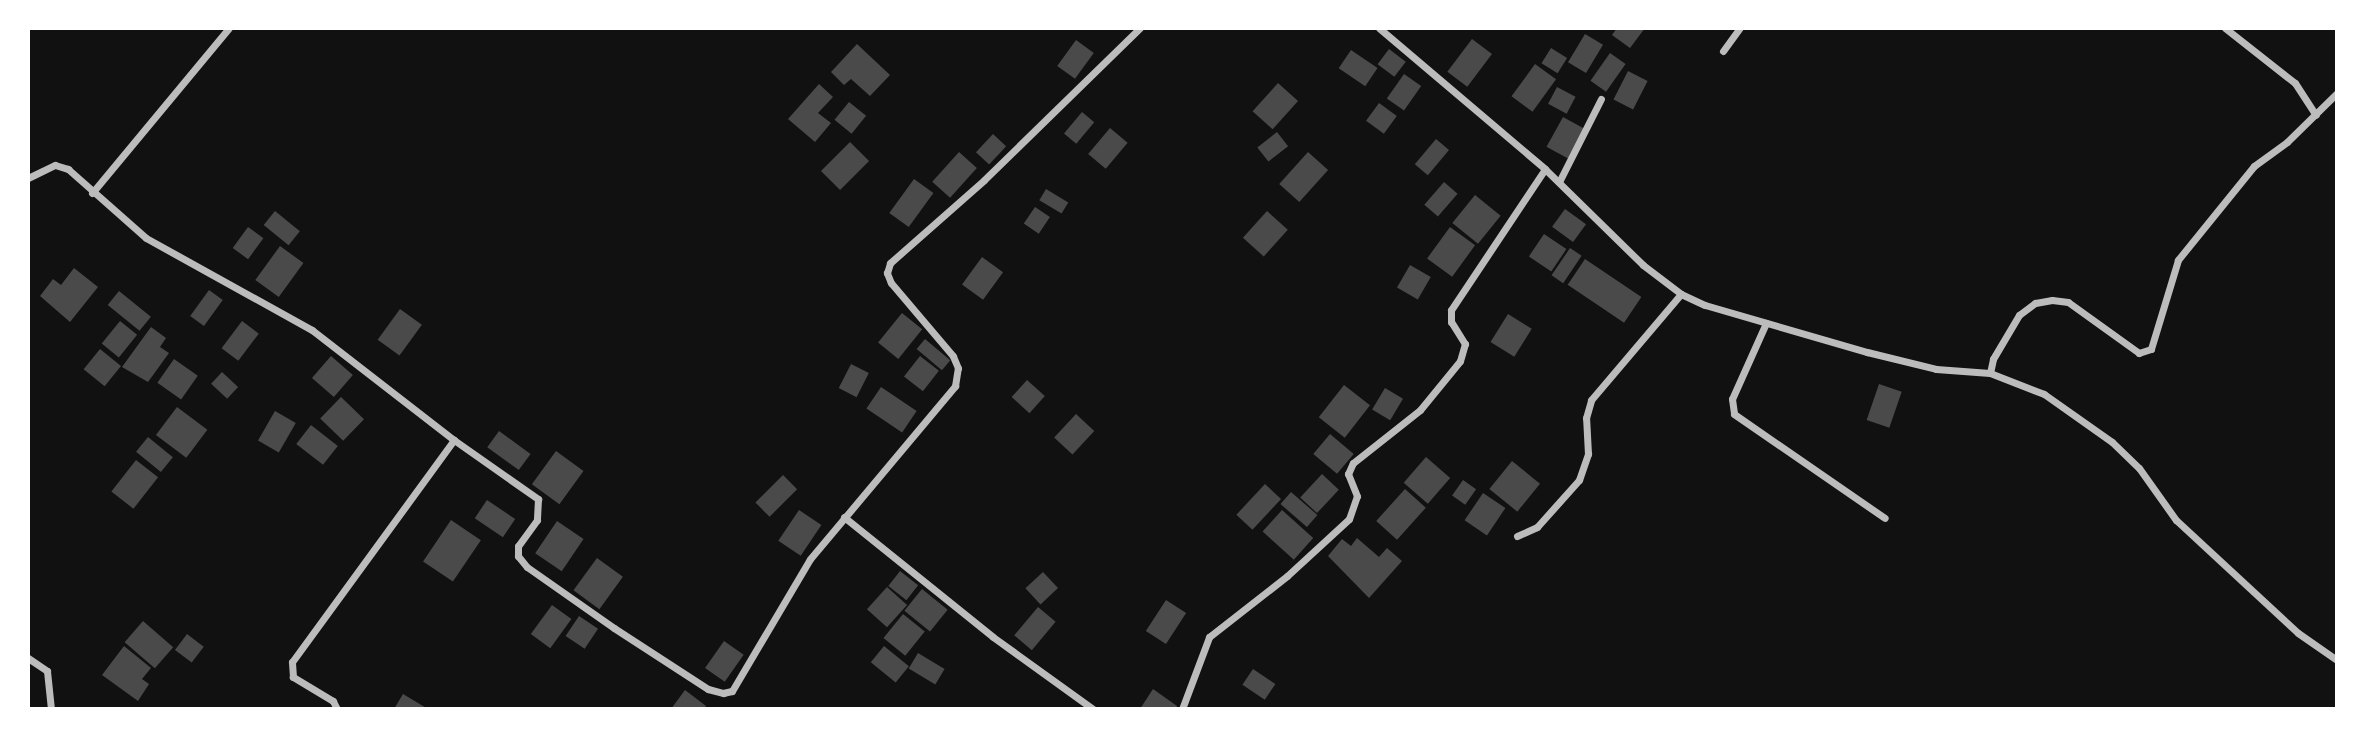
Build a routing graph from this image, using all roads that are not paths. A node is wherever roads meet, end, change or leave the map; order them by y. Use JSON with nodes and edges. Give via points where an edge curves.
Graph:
{"nodes":[{"id":1,"x":229,"y":28,"type":"edge"},
{"id":2,"x":1140,"y":28,"type":"edge"},
{"id":3,"x":1379,"y":28,"type":"edge"},
{"id":4,"x":1740,"y":28,"type":"edge"},
{"id":5,"x":2225,"y":28,"type":"edge"},
{"id":6,"x":1723,"y":51,"type":"dead end"},
{"id":7,"x":2337,"y":93,"type":"edge"},
{"id":8,"x":1601,"y":99,"type":"dead end"},
{"id":9,"x":2316,"y":115,"type":"junction"},
{"id":10,"x":1545,"y":169,"type":"junction"},
{"id":11,"x":28,"y":178,"type":"edge"},
{"id":12,"x":1559,"y":182,"type":"junction"},
{"id":13,"x":92,"y":193,"type":"junction"},
{"id":14,"x":1681,"y":294,"type":"junction"},
{"id":15,"x":1766,"y":323,"type":"junction"},
{"id":16,"x":1990,"y":373,"type":"junction"},
{"id":17,"x":454,"y":440,"type":"junction"},
{"id":18,"x":844,"y":517,"type":"junction"},
{"id":19,"x":1885,"y":518,"type":"dead end"},
{"id":20,"x":1517,"y":536,"type":"dead end"},
{"id":21,"x":28,"y":659,"type":"edge"},
{"id":22,"x":2337,"y":660,"type":"edge"},
{"id":23,"x":1081,"y":706,"type":"edge"},
{"id":24,"x":51,"y":709,"type":"edge"},
{"id":25,"x":337,"y":709,"type":"edge"},
{"id":26,"x":1093,"y":709,"type":"edge"},
{"id":27,"x":1182,"y":709,"type":"edge"}],
"edges":[{"from":1,"to":13,"type":"street"},
{"from":2,"to":18,"type":"street","via":[[984,180],[890,263],[891,283],[953,356],[958,376],[956,386]]},
{"from":3,"to":10,"type":"street"},
{"from":4,"to":6,"type":"street"},
{"from":5,"to":9,"type":"street","via":[[2295,83]]},
{"from":7,"to":9,"type":"street"},
{"from":8,"to":12,"type":"street"},
{"from":9,"to":16,"type":"street","via":[[2254,166],[2178,260],[2151,349],[2139,353],[2068,302],[2052,300],[2035,303],[2019,315],[1993,359]]},
{"from":10,"to":12,"type":"street"},
{"from":10,"to":27,"type":"street","via":[[1451,310],[1451,322],[1465,344],[1460,360],[1420,410],[1353,463],[1348,474],[1357,496],[1349,519],[1287,576],[1209,637]]},
{"from":11,"to":13,"type":"street","via":[[55,165],[68,169]]},
{"from":12,"to":14,"type":"street","via":[[1643,265]]},
{"from":13,"to":17,"type":"street","via":[[146,238],[312,330]]},
{"from":14,"to":15,"type":"street"},
{"from":14,"to":20,"type":"street","via":[[1591,400],[1586,418],[1588,454],[1579,480],[1537,527]]},
{"from":15,"to":16,"type":"street","via":[[1936,369]]},
{"from":15,"to":19,"type":"street","via":[[1732,399],[1734,414]]},
{"from":16,"to":22,"type":"street","via":[[2044,394],[2112,442],[2139,468],[2176,520],[2298,633]]},
{"from":17,"to":18,"type":"street","via":[[538,499],[537,520],[517,556],[527,566],[717,694],[732,691],[810,559]]},
{"from":17,"to":25,"type":"street","via":[[292,662],[293,677],[333,701]]},
{"from":18,"to":23,"type":"street"},
{"from":21,"to":24,"type":"street","via":[[47,671]]},
{"from":23,"to":26,"type":"street"}]}
